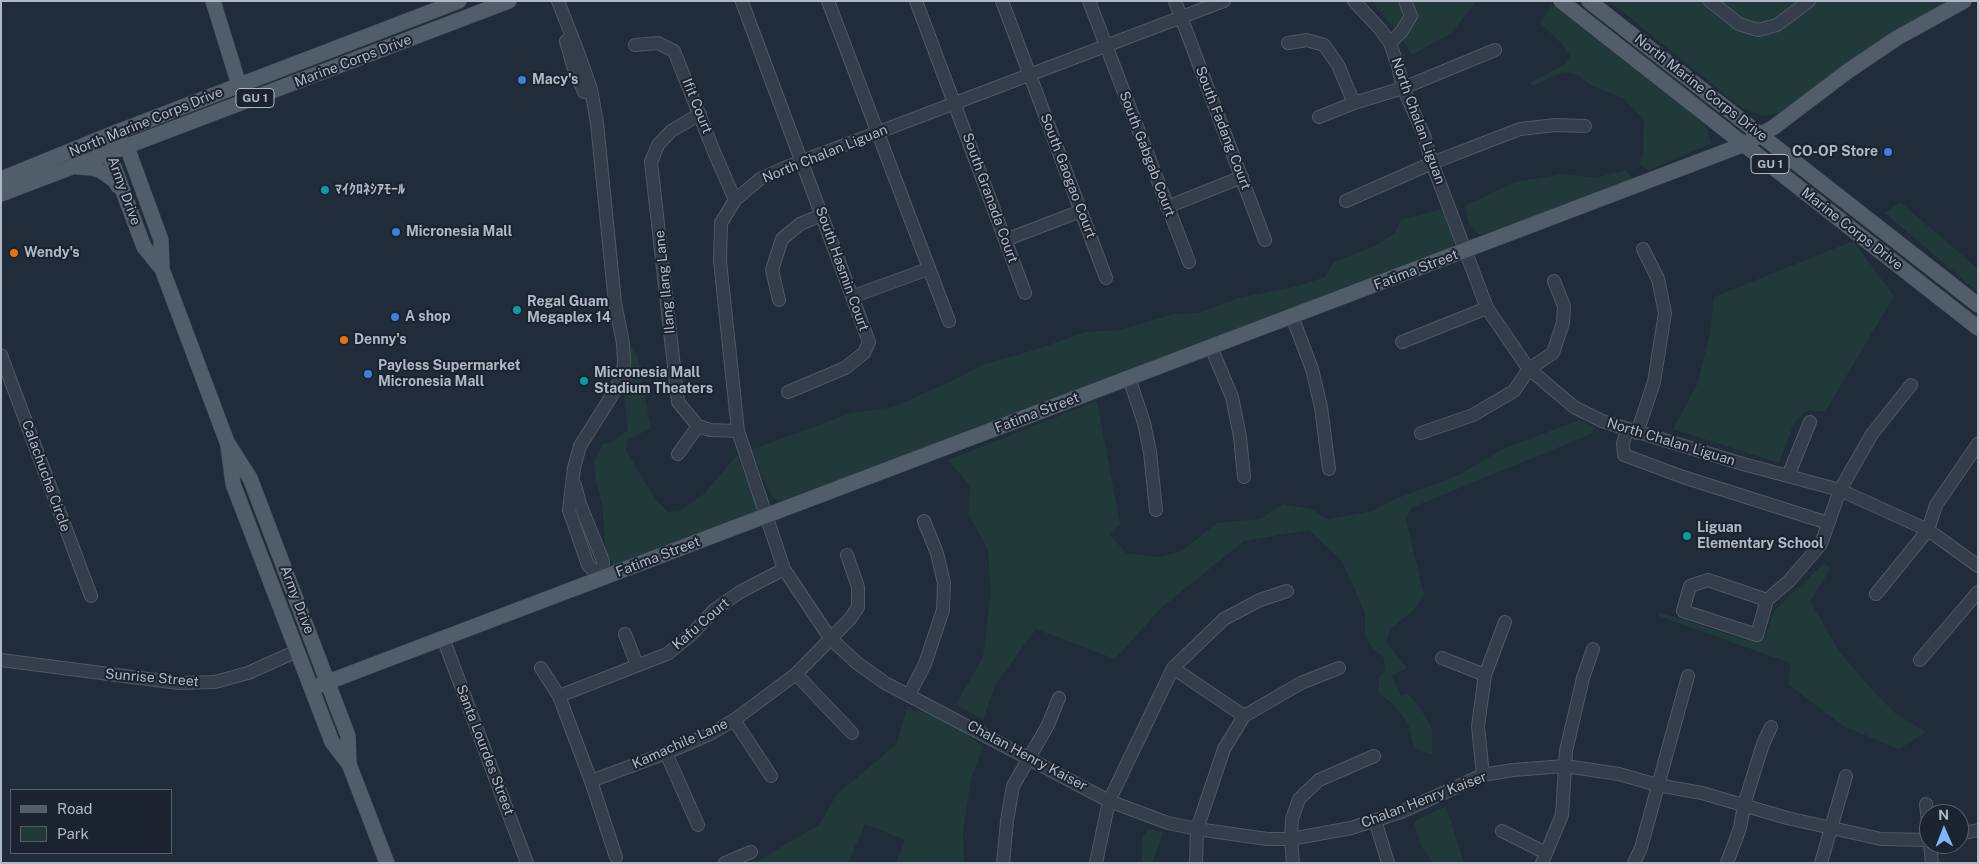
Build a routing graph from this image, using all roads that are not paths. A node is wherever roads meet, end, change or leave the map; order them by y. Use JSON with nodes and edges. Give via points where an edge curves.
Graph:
{"nodes":[{"id":1,"x":213,"y":1,"type":"edge"},
{"id":2,"x":459,"y":1,"type":"edge"},
{"id":3,"x":509,"y":1,"type":"edge"},
{"id":4,"x":550,"y":1,"type":"edge"},
{"id":5,"x":558,"y":1,"type":"edge"},
{"id":6,"x":828,"y":1,"type":"edge"},
{"id":7,"x":916,"y":1,"type":"edge"},
{"id":8,"x":1002,"y":1,"type":"edge"},
{"id":9,"x":1089,"y":1,"type":"edge"},
{"id":10,"x":1175,"y":1,"type":"edge"},
{"id":11,"x":1224,"y":1,"type":"edge"},
{"id":12,"x":1354,"y":1,"type":"edge"},
{"id":13,"x":1405,"y":1,"type":"edge"},
{"id":14,"x":1561,"y":1,"type":"edge"},
{"id":15,"x":1589,"y":1,"type":"edge"},
{"id":16,"x":1710,"y":1,"type":"edge"},
{"id":17,"x":1809,"y":1,"type":"edge"},
{"id":18,"x":1964,"y":1,"type":"edge"},
{"id":19,"x":742,"y":2,"type":"edge"},
{"id":20,"x":1181,"y":17,"type":"junction"},
{"id":21,"x":1288,"y":43,"type":"dead end"},
{"id":22,"x":1390,"y":43,"type":"junction"},
{"id":23,"x":635,"y":45,"type":"dead end"},
{"id":24,"x":1106,"y":46,"type":"junction"},
{"id":25,"x":1496,"y":50,"type":"dead end"},
{"id":26,"x":1030,"y":75,"type":"junction"},
{"id":27,"x":239,"y":85,"type":"junction"},
{"id":28,"x":1403,"y":88,"type":"junction"},
{"id":29,"x":955,"y":103,"type":"junction"},
{"id":30,"x":1354,"y":104,"type":"junction"},
{"id":31,"x":700,"y":114,"type":"junction"},
{"id":32,"x":1319,"y":117,"type":"dead end"},
{"id":33,"x":596,"y":123,"type":"junction"},
{"id":34,"x":1584,"y":126,"type":"dead end"},
{"id":35,"x":878,"y":132,"type":"junction"},
{"id":36,"x":112,"y":134,"type":"junction"},
{"id":37,"x":1761,"y":135,"type":"junction"},
{"id":38,"x":1745,"y":144,"type":"junction"},
{"id":39,"x":127,"y":147,"type":"junction"},
{"id":40,"x":109,"y":154,"type":"junction"},
{"id":41,"x":802,"y":161,"type":"junction"},
{"id":42,"x":1432,"y":163,"type":"junction"},
{"id":43,"x":72,"y":168,"type":"junction"},
{"id":44,"x":1242,"y":177,"type":"junction"},
{"id":45,"x":1,"y":179,"type":"edge"},
{"id":46,"x":1,"y":194,"type":"edge"},
{"id":47,"x":126,"y":198,"type":"junction"},
{"id":48,"x":736,"y":200,"type":"junction"},
{"id":49,"x":1346,"y":201,"type":"dead end"},
{"id":50,"x":1167,"y":207,"type":"junction"},
{"id":51,"x":1081,"y":211,"type":"junction"},
{"id":52,"x":822,"y":216,"type":"junction"},
{"id":53,"x":1005,"y":240,"type":"junction"},
{"id":54,"x":1265,"y":240,"type":"dead end"},
{"id":55,"x":1643,"y":249,"type":"dead end"},
{"id":56,"x":1466,"y":251,"type":"junction"},
{"id":57,"x":1189,"y":262,"type":"dead end"},
{"id":58,"x":162,"y":269,"type":"junction"},
{"id":59,"x":928,"y":269,"type":"junction"},
{"id":60,"x":1106,"y":278,"type":"dead end"},
{"id":61,"x":1554,"y":281,"type":"dead end"},
{"id":62,"x":1024,"y":293,"type":"dead end"},
{"id":63,"x":854,"y":296,"type":"junction"},
{"id":64,"x":779,"y":300,"type":"dead end"},
{"id":65,"x":1978,"y":305,"type":"edge"},
{"id":66,"x":1487,"y":308,"type":"junction"},
{"id":67,"x":1292,"y":316,"type":"junction"},
{"id":68,"x":949,"y":321,"type":"dead end"},
{"id":69,"x":1978,"y":328,"type":"edge"},
{"id":70,"x":1402,"y":342,"type":"dead end"},
{"id":71,"x":1211,"y":347,"type":"junction"},
{"id":72,"x":1,"y":355,"type":"edge"},
{"id":73,"x":1529,"y":369,"type":"junction"},
{"id":74,"x":1129,"y":378,"type":"junction"},
{"id":75,"x":1911,"y":385,"type":"dead end"},
{"id":76,"x":788,"y":392,"type":"dead end"},
{"id":77,"x":1810,"y":422,"type":"dead end"},
{"id":78,"x":698,"y":426,"type":"junction"},
{"id":79,"x":738,"y":431,"type":"junction"},
{"id":80,"x":1632,"y":431,"type":"junction"},
{"id":81,"x":1421,"y":433,"type":"dead end"},
{"id":82,"x":227,"y":442,"type":"junction"},
{"id":83,"x":1978,"y":444,"type":"edge"},
{"id":84,"x":678,"y":454,"type":"dead end"},
{"id":85,"x":1329,"y":468,"type":"dead end"},
{"id":86,"x":1788,"y":476,"type":"junction"},
{"id":87,"x":1244,"y":477,"type":"dead end"},
{"id":88,"x":1840,"y":490,"type":"junction"},
{"id":89,"x":1156,"y":510,"type":"dead end"},
{"id":90,"x":765,"y":516,"type":"junction"},
{"id":91,"x":924,"y":521,"type":"dead end"},
{"id":92,"x":1828,"y":523,"type":"junction"},
{"id":93,"x":1928,"y":530,"type":"junction"},
{"id":94,"x":847,"y":555,"type":"dead end"},
{"id":95,"x":1978,"y":566,"type":"edge"},
{"id":96,"x":784,"y":569,"type":"junction"},
{"id":97,"x":602,"y":578,"type":"junction"},
{"id":98,"x":1287,"y":591,"type":"dead end"},
{"id":99,"x":1978,"y":592,"type":"edge"},
{"id":100,"x":1876,"y":594,"type":"dead end"},
{"id":101,"x":91,"y":596,"type":"dead end"},
{"id":102,"x":1767,"y":600,"type":"junction"},
{"id":103,"x":1505,"y":622,"type":"dead end"},
{"id":104,"x":625,"y":634,"type":"dead end"},
{"id":105,"x":443,"y":638,"type":"junction"},
{"id":106,"x":830,"y":638,"type":"junction"},
{"id":107,"x":1593,"y":649,"type":"dead end"},
{"id":108,"x":297,"y":651,"type":"junction"},
{"id":109,"x":1442,"y":658,"type":"dead end"},
{"id":110,"x":1,"y":660,"type":"edge"},
{"id":111,"x":1920,"y":660,"type":"dead end"},
{"id":112,"x":637,"y":665,"type":"junction"},
{"id":113,"x":541,"y":668,"type":"dead end"},
{"id":114,"x":1173,"y":668,"type":"junction"},
{"id":115,"x":1339,"y":668,"type":"dead end"},
{"id":116,"x":796,"y":674,"type":"junction"},
{"id":117,"x":1485,"y":675,"type":"junction"},
{"id":118,"x":1688,"y":676,"type":"dead end"},
{"id":119,"x":328,"y":682,"type":"junction"},
{"id":120,"x":312,"y":688,"type":"junction"},
{"id":121,"x":909,"y":695,"type":"junction"},
{"id":122,"x":559,"y":696,"type":"junction"},
{"id":123,"x":1059,"y":698,"type":"dead end"},
{"id":124,"x":1244,"y":716,"type":"junction"},
{"id":125,"x":734,"y":720,"type":"junction"},
{"id":126,"x":1771,"y":727,"type":"dead end"},
{"id":127,"x":852,"y":733,"type":"dead end"},
{"id":128,"x":666,"y":753,"type":"junction"},
{"id":129,"x":1374,"y":756,"type":"dead end"},
{"id":130,"x":1030,"y":759,"type":"junction"},
{"id":131,"x":349,"y":764,"type":"junction"},
{"id":132,"x":1565,"y":766,"type":"junction"},
{"id":133,"x":1484,"y":775,"type":"junction"},
{"id":134,"x":771,"y":776,"type":"dead end"},
{"id":135,"x":1846,"y":776,"type":"dead end"},
{"id":136,"x":591,"y":781,"type":"junction"},
{"id":137,"x":1657,"y":785,"type":"junction"},
{"id":138,"x":1109,"y":801,"type":"junction"},
{"id":139,"x":1744,"y":805,"type":"junction"},
{"id":140,"x":1375,"y":820,"type":"junction"},
{"id":141,"x":698,"y":825,"type":"dead end"},
{"id":142,"x":1830,"y":828,"type":"junction"},
{"id":143,"x":1198,"y":829,"type":"junction"},
{"id":144,"x":1502,"y":831,"type":"dead end"},
{"id":145,"x":1291,"y":839,"type":"junction"},
{"id":146,"x":1919,"y":840,"type":"edge"},
{"id":147,"x":751,"y":852,"type":"dead end"},
{"id":148,"x":616,"y":858,"type":"dead end"},
{"id":149,"x":1544,"y":858,"type":"edge"},
{"id":150,"x":387,"y":863,"type":"edge"},
{"id":151,"x":527,"y":863,"type":"edge"},
{"id":152,"x":725,"y":863,"type":"edge"},
{"id":153,"x":1003,"y":863,"type":"edge"},
{"id":154,"x":1096,"y":863,"type":"edge"},
{"id":155,"x":1196,"y":863,"type":"edge"},
{"id":156,"x":1293,"y":863,"type":"edge"},
{"id":157,"x":1388,"y":863,"type":"edge"},
{"id":158,"x":1634,"y":863,"type":"edge"},
{"id":159,"x":1727,"y":863,"type":"edge"},
{"id":160,"x":1821,"y":863,"type":"edge"}],
"edges":[{"from":1,"to":27,"type":"main road"},
{"from":2,"to":27,"type":"main road","name":"North Marine Corps Drive","number":"GU 1"},
{"from":3,"to":39,"type":"main road","name":"Marine Corps Drive","number":"GU 1"},
{"from":4,"to":33,"type":"street"},
{"from":5,"to":33,"type":"street","via":[[591,89]]},
{"from":6,"to":35,"type":"street"},
{"from":7,"to":29,"type":"street","name":"South Granada Court"},
{"from":8,"to":26,"type":"street","name":"South Gaogao Court"},
{"from":9,"to":24,"type":"street","name":"South Gabgab Court"},
{"from":10,"to":20,"type":"street","name":"South Fadang Court"},
{"from":11,"to":20,"type":"street","name":"North Chalan Liguan"},
{"from":12,"to":22,"type":"street","name":"North Chalan Liguan"},
{"from":13,"to":22,"type":"street","via":[[1411,16]]},
{"from":14,"to":38,"type":"main road","name":"Marine Corps Drive","number":"GU 1"},
{"from":15,"to":37,"type":"main road","name":"North Marine Corps Drive","number":"GU 1"},
{"from":16,"to":17,"type":"street","via":[[1739,24],[1758,30],[1777,25]]},
{"from":18,"to":37,"type":"main road","name":"Fatima Street","via":[[1871,55]]},
{"from":19,"to":41,"type":"street","name":"South Hasmin Court"},
{"from":20,"to":24,"type":"street","name":"North Chalan Liguan"},
{"from":20,"to":44,"type":"street","name":"South Fadang Court"},
{"from":21,"to":30,"type":"street","via":[[1307,40],[1324,45],[1338,65]]},
{"from":22,"to":28,"type":"street","name":"North Chalan Liguan"},
{"from":23,"to":31,"type":"street","name":"Ifit Court","via":[[658,43],[674,51]]},
{"from":24,"to":26,"type":"street","name":"North Chalan Liguan"},
{"from":24,"to":50,"type":"street","name":"South Gabgab Court"},
{"from":25,"to":28,"type":"street"},
{"from":26,"to":29,"type":"street","name":"North Chalan Liguan"},
{"from":26,"to":51,"type":"street","name":"South Gaogao Court"},
{"from":27,"to":36,"type":"main road","name":"North Marine Corps Drive","number":"GU 1"},
{"from":28,"to":30,"type":"street"},
{"from":28,"to":42,"type":"street","name":"North Chalan Liguan","via":[[1424,135]]},
{"from":29,"to":35,"type":"street","name":"North Chalan Liguan"},
{"from":29,"to":53,"type":"street","name":"South Granada Court"},
{"from":30,"to":32,"type":"street"},
{"from":31,"to":48,"type":"street","name":"Ifit Court"},
{"from":31,"to":78,"type":"street","name":"Ilang Ilang Lane","via":[[671,131],[658,145],[651,162],[678,402]]},
{"from":33,"to":97,"type":"street","via":[[624,361],[618,385],[580,446],[569,510],[588,565]]},
{"from":34,"to":42,"type":"street","via":[[1520,129]]},
{"from":35,"to":41,"type":"street","name":"North Chalan Liguan"},
{"from":35,"to":59,"type":"street"},
{"from":36,"to":39,"type":"main road","name":"Army Drive"},
{"from":36,"to":40,"type":"main road","name":"Army Drive"},
{"from":36,"to":45,"type":"main road","name":"North Marine Corps Drive","number":"GU 1"},
{"from":37,"to":38,"type":"main road","name":"Fatima Street"},
{"from":37,"to":65,"type":"main road","name":"North Marine Corps Drive","number":"GU 1"},
{"from":38,"to":56,"type":"main road","name":"Fatima Street"},
{"from":38,"to":69,"type":"main road","name":"Marine Corps Drive","number":"GU 1"},
{"from":39,"to":40,"type":"main road","name":"Marine Corps Drive","number":"GU 1"},
{"from":39,"to":58,"type":"main road","name":"Army Drive","via":[[161,240]]},
{"from":40,"to":43,"type":"main road","name":"Marine Corps Drive","number":"GU 1"},
{"from":40,"to":47,"type":"main road","name":"Army Drive"},
{"from":41,"to":48,"type":"street","name":"North Chalan Liguan","via":[[760,179]]},
{"from":41,"to":52,"type":"street","name":"South Hasmin Court"},
{"from":42,"to":49,"type":"street"},
{"from":42,"to":56,"type":"street","name":"North Chalan Liguan"},
{"from":43,"to":46,"type":"main road","name":"Marine Corps Drive","number":"GU 1"},
{"from":43,"to":47,"type":"main road","via":[[83,166],[101,171],[114,180]]},
{"from":44,"to":50,"type":"street"},
{"from":44,"to":54,"type":"street","name":"South Fadang Court"},
{"from":47,"to":58,"type":"main road","name":"Army Drive","via":[[144,247]]},
{"from":48,"to":79,"type":"street","name":"North Chalan Liguan","via":[[721,223],[720,261]]},
{"from":50,"to":57,"type":"street","name":"South Gabgab Court"},
{"from":51,"to":53,"type":"street"},
{"from":51,"to":60,"type":"street","name":"South Gaogao Court"},
{"from":52,"to":63,"type":"street","name":"South Hasmin Court"},
{"from":52,"to":64,"type":"street","via":[[800,224],[782,239],[772,270]]},
{"from":53,"to":62,"type":"street","name":"South Granada Court"},
{"from":55,"to":80,"type":"street","via":[[1658,280],[1666,313],[1654,382]]},
{"from":56,"to":66,"type":"street","name":"North Chalan Liguan"},
{"from":56,"to":67,"type":"main road","name":"Fatima Street"},
{"from":58,"to":82,"type":"main road","name":"Army Drive"},
{"from":59,"to":63,"type":"street"},
{"from":59,"to":68,"type":"street"},
{"from":61,"to":73,"type":"street","via":[[1564,306],[1563,323],[1553,353]]},
{"from":63,"to":76,"type":"street","name":"South Hasmin Court","via":[[869,342],[864,353],[845,368]]},
{"from":66,"to":70,"type":"street"},
{"from":66,"to":73,"type":"street","name":"North Chalan Liguan"},
{"from":67,"to":71,"type":"main road","name":"Fatima Street"},
{"from":67,"to":85,"type":"street","via":[[1312,369]]},
{"from":71,"to":74,"type":"main road","name":"Fatima Street"},
{"from":71,"to":87,"type":"street","via":[[1232,397]]},
{"from":72,"to":101,"type":"street","name":"Calachucha Circle"},
{"from":73,"to":80,"type":"street","name":"North Chalan Liguan","via":[[1574,407]]},
{"from":73,"to":81,"type":"street","via":[[1514,391],[1473,415]]},
{"from":74,"to":89,"type":"street","via":[[1150,452]]},
{"from":74,"to":90,"type":"main road","name":"Fatima Street"},
{"from":75,"to":88,"type":"street","via":[[1872,434]]},
{"from":77,"to":86,"type":"street"},
{"from":78,"to":79,"type":"street"},
{"from":78,"to":84,"type":"street"},
{"from":79,"to":90,"type":"street","name":"North Chalan Liguan"},
{"from":80,"to":86,"type":"street","name":"North Chalan Liguan"},
{"from":80,"to":92,"type":"street","via":[[1623,443],[1624,455]]},
{"from":82,"to":108,"type":"main road","name":"Army Drive","via":[[233,484]]},
{"from":82,"to":119,"type":"main road","name":"Army Drive","via":[[250,478]]},
{"from":83,"to":93,"type":"street","via":[[1936,505]]},
{"from":86,"to":88,"type":"street","name":"North Chalan Liguan"},
{"from":88,"to":92,"type":"street"},
{"from":88,"to":93,"type":"street","name":"North Chalan Liguan"},
{"from":90,"to":96,"type":"street","name":"Chalan Henry Kaiser"},
{"from":90,"to":97,"type":"main road","name":"Fatima Street"},
{"from":91,"to":121,"type":"street","via":[[937,553],[944,583],[943,610],[925,664]]},
{"from":92,"to":102,"type":"street","via":[[1821,544],[1790,581]]},
{"from":93,"to":95,"type":"street","name":"North Chalan Liguan"},
{"from":93,"to":100,"type":"street"},
{"from":94,"to":106,"type":"street","name":"Kamachile Lane","via":[[858,588],[858,607]]},
{"from":96,"to":106,"type":"street","name":"Chalan Henry Kaiser"},
{"from":96,"to":112,"type":"street","name":"Kafu Court","via":[[720,606],[667,654]]},
{"from":97,"to":105,"type":"main road","name":"Fatima Street"},
{"from":98,"to":114,"type":"street","via":[[1260,600],[1224,620]]},
{"from":99,"to":111,"type":"street"},
{"from":102,"to":102,"type":"street","via":[[1757,635],[1683,611],[1690,586],[1708,580]]},
{"from":103,"to":117,"type":"street"},
{"from":104,"to":112,"type":"street"},
{"from":105,"to":119,"type":"main road","name":"Fatima Street"},
{"from":105,"to":151,"type":"street","name":"Santa Lourdes Street"},
{"from":106,"to":116,"type":"street","name":"Kamachile Lane"},
{"from":106,"to":121,"type":"street","name":"Chalan Henry Kaiser","via":[[857,664]]},
{"from":107,"to":132,"type":"street","via":[[1573,719]]},
{"from":108,"to":110,"type":"street","name":"Sunrise Street","via":[[248,673],[215,682],[179,683]]},
{"from":108,"to":120,"type":"main road","name":"Army Drive"},
{"from":109,"to":117,"type":"street"},
{"from":112,"to":122,"type":"street","name":"Kafu Court"},
{"from":113,"to":122,"type":"street"},
{"from":114,"to":124,"type":"street"},
{"from":114,"to":138,"type":"street"},
{"from":115,"to":124,"type":"street","via":[[1301,683]]},
{"from":116,"to":125,"type":"street","name":"Kamachile Lane"},
{"from":116,"to":127,"type":"street"},
{"from":117,"to":133,"type":"street","via":[[1478,726]]},
{"from":118,"to":137,"type":"street"},
{"from":119,"to":120,"type":"main road","name":"Fatima Street"},
{"from":119,"to":131,"type":"main road","name":"Army Drive","via":[[348,736]]},
{"from":120,"to":131,"type":"main road","name":"Army Drive","via":[[332,742]]},
{"from":121,"to":130,"type":"street","name":"Chalan Henry Kaiser"},
{"from":122,"to":136,"type":"street"},
{"from":123,"to":130,"type":"street"},
{"from":124,"to":143,"type":"street","via":[[1224,748]]},
{"from":125,"to":128,"type":"street","name":"Kamachile Lane"},
{"from":125,"to":134,"type":"street"},
{"from":126,"to":139,"type":"street"},
{"from":128,"to":136,"type":"street","name":"Kamachile Lane"},
{"from":128,"to":141,"type":"street"},
{"from":129,"to":145,"type":"street","via":[[1318,780],[1299,798],[1292,819]]},
{"from":130,"to":138,"type":"street","name":"Chalan Henry Kaiser"},
{"from":130,"to":153,"type":"street","via":[[1013,786]]},
{"from":131,"to":150,"type":"main road","name":"Army Drive"},
{"from":132,"to":133,"type":"street","name":"Chalan Henry Kaiser"},
{"from":132,"to":137,"type":"street","name":"Chalan Henry Kaiser","via":[[1619,774]]},
{"from":132,"to":149,"type":"street","via":[[1562,815]]},
{"from":133,"to":140,"type":"street","name":"Chalan Henry Kaiser","via":[[1431,800]]},
{"from":135,"to":142,"type":"street"},
{"from":136,"to":148,"type":"street"},
{"from":137,"to":139,"type":"street","name":"Chalan Henry Kaiser"},
{"from":137,"to":158,"type":"street"},
{"from":138,"to":143,"type":"street","name":"Chalan Henry Kaiser"},
{"from":138,"to":154,"type":"street"},
{"from":139,"to":142,"type":"street","name":"Chalan Henry Kaiser"},
{"from":139,"to":159,"type":"street","via":[[1740,828]]},
{"from":140,"to":145,"type":"street","name":"Chalan Henry Kaiser","via":[[1351,828]]},
{"from":140,"to":157,"type":"street"},
{"from":142,"to":146,"type":"street","name":"Chalan Henry Kaiser","via":[[1880,839]]},
{"from":142,"to":160,"type":"street"},
{"from":143,"to":145,"type":"street","name":"Chalan Henry Kaiser"},
{"from":143,"to":155,"type":"street"},
{"from":144,"to":149,"type":"street"},
{"from":145,"to":156,"type":"street"},
{"from":147,"to":152,"type":"street"}]}
